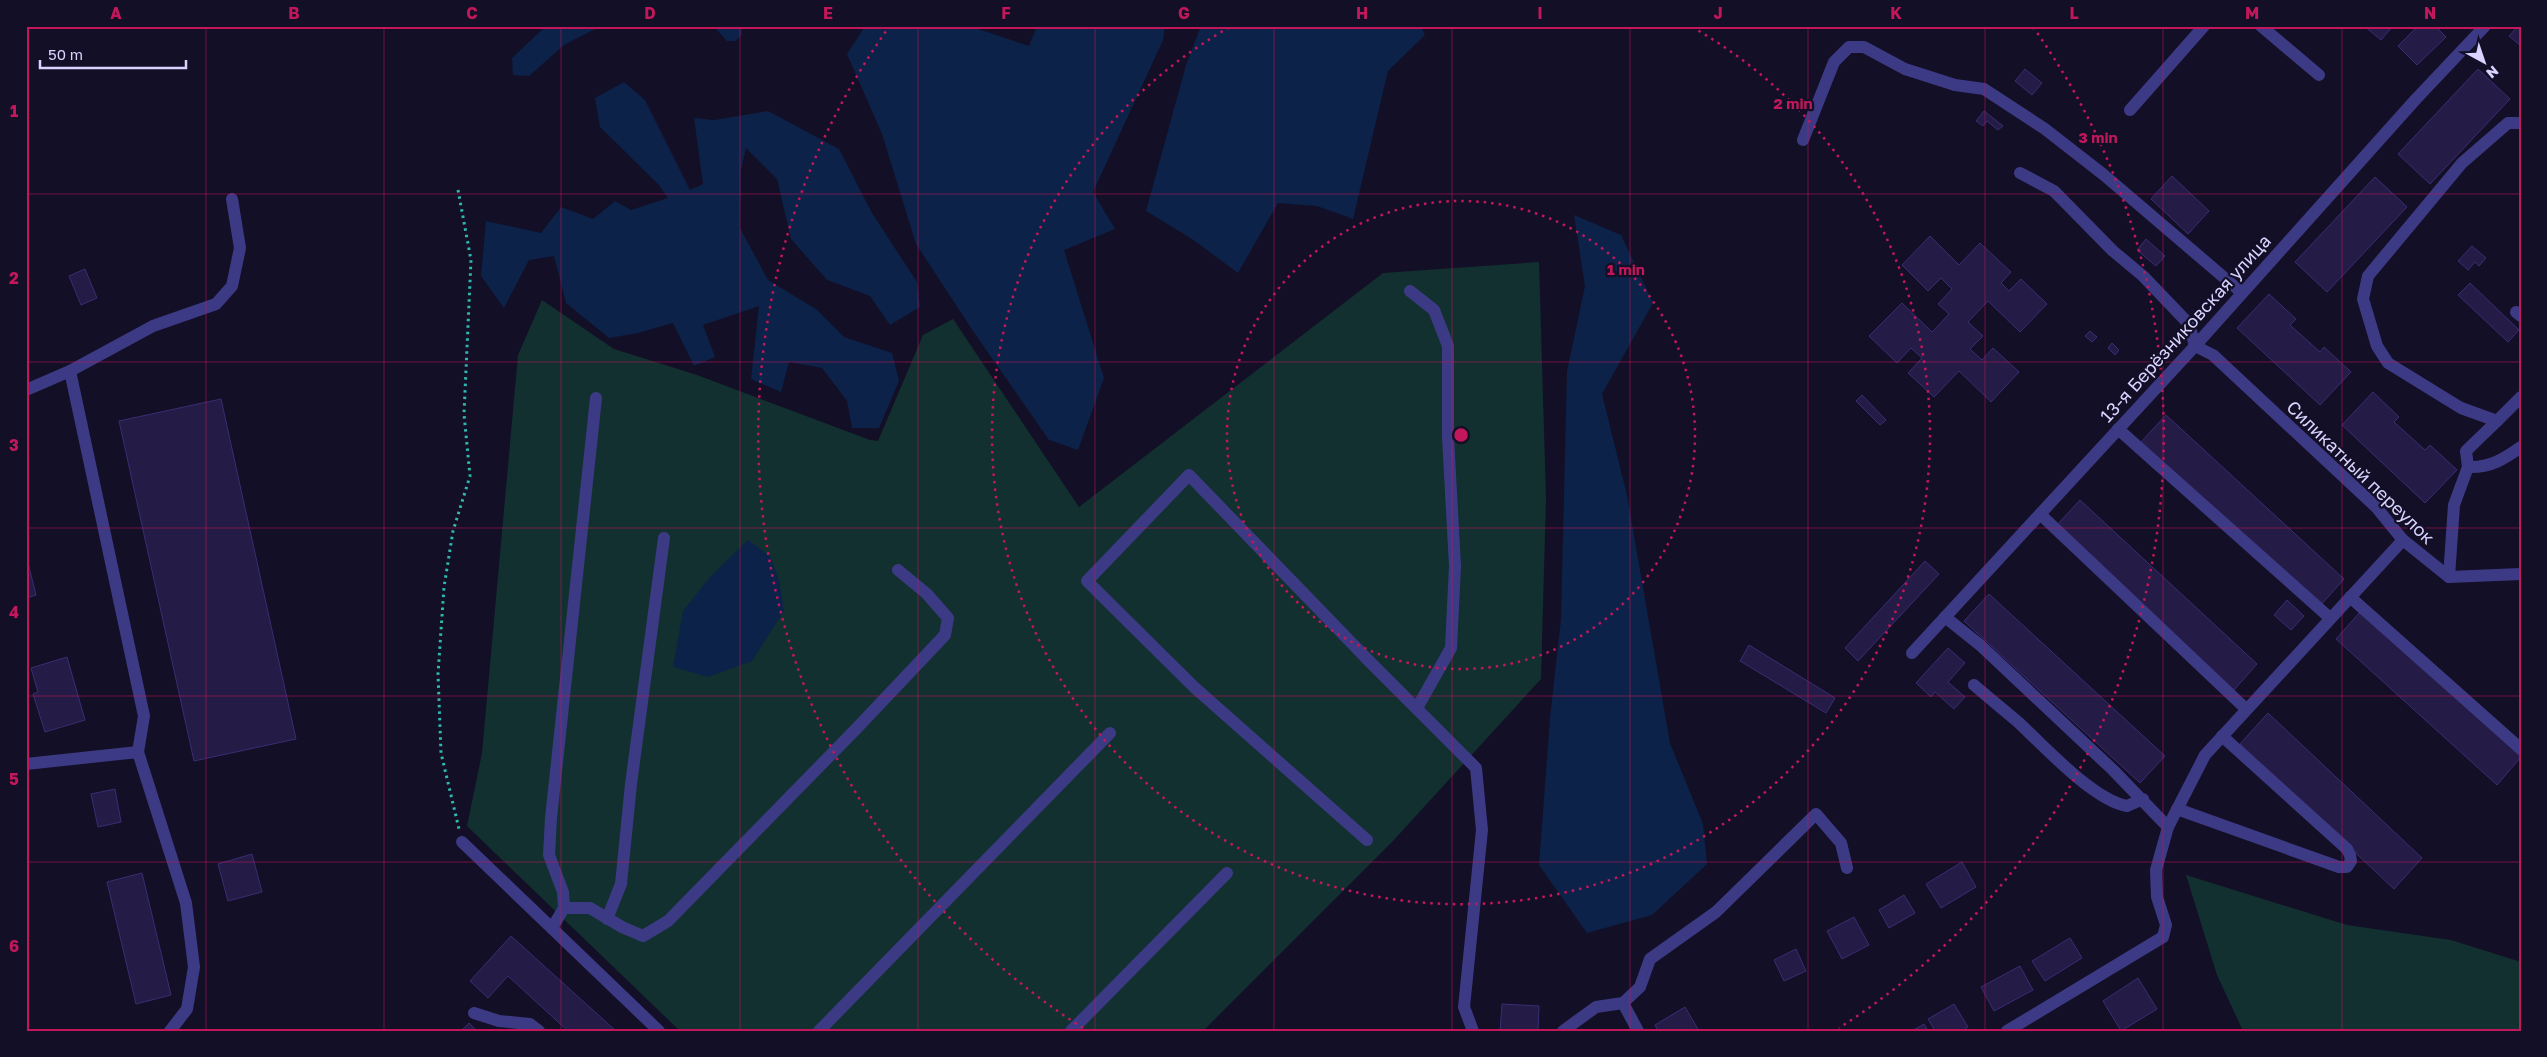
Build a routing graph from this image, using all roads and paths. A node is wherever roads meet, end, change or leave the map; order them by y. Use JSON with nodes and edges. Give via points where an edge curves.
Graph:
{"nodes":[{"id":1,"x":2204,"y":26,"type":"edge"},
{"id":2,"x":2261,"y":26,"type":"edge"},
{"id":3,"x":2485,"y":26,"type":"edge"},
{"id":4,"x":2319,"y":75,"type":"dead end"},
{"id":5,"x":2130,"y":110,"type":"dead end"},
{"id":6,"x":2521,"y":123,"type":"edge"},
{"id":7,"x":1803,"y":140,"type":"dead end"},
{"id":8,"x":2020,"y":174,"type":"dead end"},
{"id":9,"x":458,"y":190,"type":"dead end"},
{"id":10,"x":232,"y":198,"type":"dead end"},
{"id":11,"x":1410,"y":291,"type":"dead end"},
{"id":12,"x":2241,"y":292,"type":"junction"},
{"id":13,"x":2195,"y":346,"type":"junction"},
{"id":14,"x":70,"y":371,"type":"junction"},
{"id":15,"x":26,"y":390,"type":"edge"},
{"id":16,"x":2521,"y":397,"type":"edge"},
{"id":17,"x":596,"y":398,"type":"dead end"},
{"id":18,"x":2497,"y":421,"type":"junction"},
{"id":19,"x":2118,"y":429,"type":"junction"},
{"id":20,"x":2521,"y":447,"type":"edge"},
{"id":21,"x":2468,"y":467,"type":"junction"},
{"id":22,"x":2040,"y":514,"type":"junction"},
{"id":23,"x":664,"y":538,"type":"dead end"},
{"id":24,"x":2403,"y":540,"type":"junction"},
{"id":25,"x":898,"y":570,"type":"dead end"},
{"id":26,"x":2521,"y":574,"type":"edge"},
{"id":27,"x":2449,"y":576,"type":"junction"},
{"id":28,"x":2350,"y":597,"type":"junction"},
{"id":29,"x":1945,"y":617,"type":"junction"},
{"id":30,"x":2330,"y":618,"type":"junction"},
{"id":31,"x":1912,"y":653,"type":"dead end"},
{"id":32,"x":1974,"y":685,"type":"dead end"},
{"id":33,"x":1417,"y":708,"type":"junction"},
{"id":34,"x":2246,"y":709,"type":"junction"},
{"id":35,"x":1110,"y":733,"type":"dead end"},
{"id":36,"x":2222,"y":736,"type":"junction"},
{"id":37,"x":2521,"y":749,"type":"edge"},
{"id":38,"x":138,"y":752,"type":"junction"},
{"id":39,"x":26,"y":764,"type":"edge"},
{"id":40,"x":2143,"y":799,"type":"junction"},
{"id":41,"x":2177,"y":809,"type":"junction"},
{"id":42,"x":2168,"y":827,"type":"junction"},
{"id":43,"x":1367,"y":840,"type":"dead end"},
{"id":44,"x":462,"y":842,"type":"joint"},
{"id":45,"x":1848,"y":868,"type":"dead end"},
{"id":46,"x":1227,"y":873,"type":"dead end"},
{"id":47,"x":564,"y":908,"type":"junction"},
{"id":48,"x":607,"y":919,"type":"junction"},
{"id":49,"x":552,"y":928,"type":"junction"},
{"id":50,"x":1623,"y":1003,"type":"junction"},
{"id":51,"x":474,"y":1013,"type":"dead end"},
{"id":52,"x":170,"y":1031,"type":"edge"},
{"id":53,"x":538,"y":1031,"type":"edge"},
{"id":54,"x":658,"y":1031,"type":"edge"},
{"id":55,"x":819,"y":1031,"type":"edge"},
{"id":56,"x":1071,"y":1031,"type":"edge"},
{"id":57,"x":1473,"y":1031,"type":"edge"},
{"id":58,"x":1563,"y":1031,"type":"edge"},
{"id":59,"x":1638,"y":1031,"type":"edge"},
{"id":60,"x":2008,"y":1031,"type":"edge"}],
"edges":[{"from":1,"to":5,"type":"street"},
{"from":2,"to":4,"type":"street"},
{"from":3,"to":12,"type":"street","name":"13-я Берёзниковская улица"},
{"from":6,"to":18,"type":"street","via":[[2508,123],[2462,163],[2368,276],[2363,299],[2377,346],[2388,362],[2460,408]]},
{"from":7,"to":12,"type":"street","via":[[1834,62],[1849,47],[1864,48],[1905,69],[1955,86],[1984,89],[2045,129],[2104,175]]},
{"from":8,"to":13,"type":"street","via":[[2054,191],[2113,251],[2143,276],[2190,324]]},
{"from":9,"to":44,"type":"path","via":[[471,260],[464,414],[470,476],[453,532],[445,578],[438,674],[441,753]]},
{"from":10,"to":14,"type":"street","via":[[240,248],[232,286],[216,304],[153,326]]},
{"from":11,"to":33,"type":"street","via":[[1434,310],[1448,346],[1448,437],[1455,566],[1451,648]]},
{"from":12,"to":13,"type":"street","name":"13-я Берёзниковская улица"},
{"from":13,"to":19,"type":"street","name":"13-я Берёзниковская улица"},
{"from":13,"to":24,"type":"street","name":"Силикатный переулок","via":[[2212,355],[2376,507]]},
{"from":14,"to":15,"type":"street"},
{"from":14,"to":38,"type":"street","via":[[144,716]]},
{"from":16,"to":18,"type":"street"},
{"from":17,"to":47,"type":"street","via":[[551,818],[549,855],[563,892]]},
{"from":18,"to":21,"type":"street","via":[[2466,451]]},
{"from":19,"to":22,"type":"street","name":"13-я Берёзниковская улица"},
{"from":19,"to":30,"type":"street"},
{"from":20,"to":21,"type":"street","via":[[2502,461],[2481,468]]},
{"from":21,"to":27,"type":"street","via":[[2454,505]]},
{"from":22,"to":29,"type":"street","name":"13-я Берёзниковская улица"},
{"from":22,"to":34,"type":"street"},
{"from":23,"to":48,"type":"street","via":[[621,884]]},
{"from":24,"to":27,"type":"street","name":"Силикатный переулок"},
{"from":24,"to":28,"type":"street"},
{"from":25,"to":48,"type":"street","via":[[927,594],[948,618],[945,634],[668,921],[643,936]]},
{"from":26,"to":27,"type":"street"},
{"from":28,"to":30,"type":"street"},
{"from":28,"to":37,"type":"street"},
{"from":29,"to":31,"type":"street","name":"13-я Берёзниковская улица"},
{"from":29,"to":40,"type":"street","via":[[1980,645]]},
{"from":30,"to":34,"type":"street"},
{"from":32,"to":40,"type":"street","via":[[2062,765],[2110,800],[2128,806]]},
{"from":33,"to":43,"type":"street","via":[[1189,475],[1087,581],[1194,687]]},
{"from":33,"to":57,"type":"street","via":[[1476,768],[1482,830],[1464,1007]]},
{"from":34,"to":36,"type":"street"},
{"from":35,"to":55,"type":"street"},
{"from":36,"to":41,"type":"street","via":[[2205,755]]},
{"from":36,"to":41,"type":"street","via":[[2346,849],[2350,864],[2339,867]]},
{"from":38,"to":39,"type":"street"},
{"from":38,"to":52,"type":"street","via":[[186,903],[194,967],[187,1010]]},
{"from":40,"to":42,"type":"street"},
{"from":41,"to":42,"type":"street"},
{"from":42,"to":60,"type":"street","via":[[2156,870],[2165,934]]},
{"from":44,"to":49,"type":"street"},
{"from":45,"to":50,"type":"street","via":[[1841,843],[1816,814],[1716,912],[1650,959],[1640,988]]},
{"from":46,"to":56,"type":"street"},
{"from":47,"to":48,"type":"street","via":[[590,908]]},
{"from":47,"to":49,"type":"street"},
{"from":49,"to":54,"type":"street"},
{"from":50,"to":58,"type":"street","via":[[1596,1007]]},
{"from":50,"to":59,"type":"street"},
{"from":51,"to":53,"type":"street","via":[[499,1021],[530,1024]]}]}
